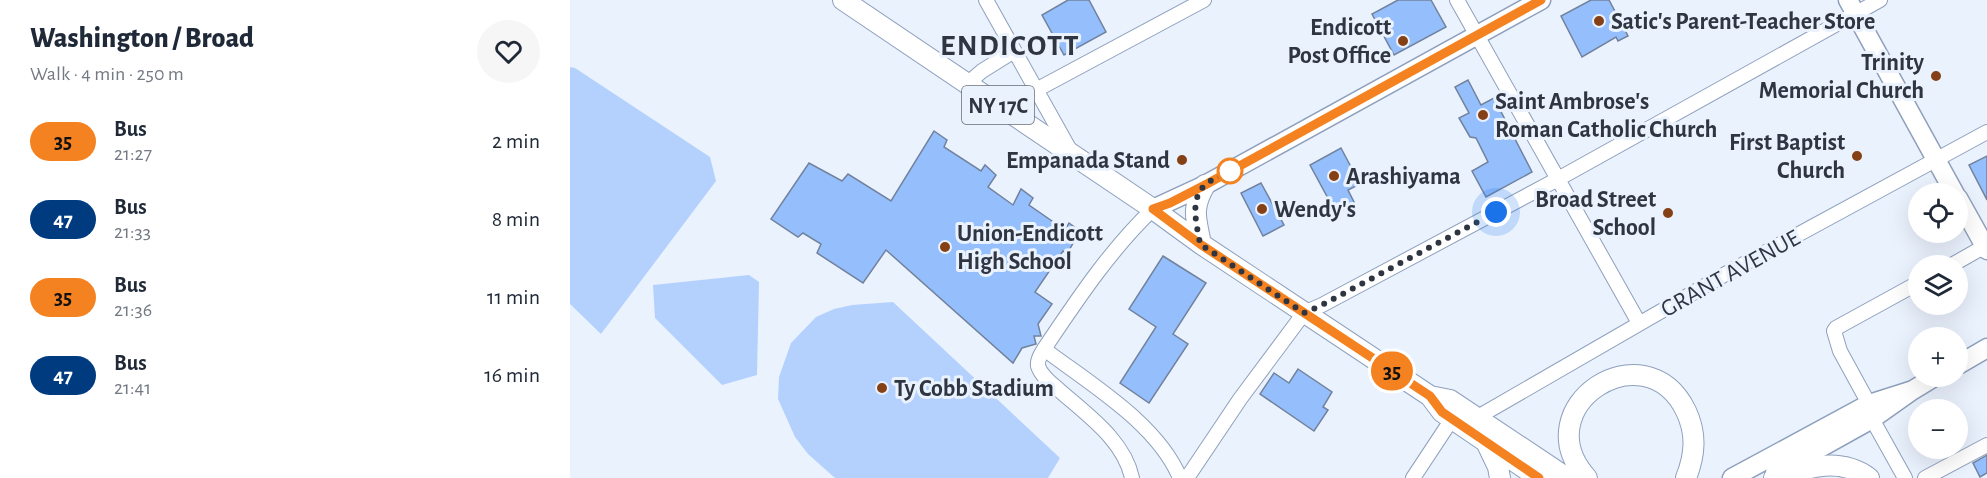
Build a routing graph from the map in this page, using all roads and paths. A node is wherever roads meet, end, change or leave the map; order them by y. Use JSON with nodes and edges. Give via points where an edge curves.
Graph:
{"nodes":[{"id":1,"x":986,"y":0,"type":"edge"},
{"id":2,"x":1204,"y":0,"type":"edge"},
{"id":3,"x":1457,"y":0,"type":"edge"},
{"id":4,"x":1541,"y":0,"type":"edge"},
{"id":5,"x":1880,"y":0,"type":"edge"},
{"id":6,"x":846,"y":1,"type":"edge"},
{"id":7,"x":1851,"y":7,"type":"edge"},
{"id":8,"x":1476,"y":35,"type":"junction"},
{"id":9,"x":1014,"y":51,"type":"junction"},
{"id":10,"x":967,"y":84,"type":"junction"},
{"id":11,"x":1036,"y":90,"type":"junction"},
{"id":12,"x":1987,"y":132,"type":"edge"},
{"id":13,"x":1072,"y":154,"type":"junction"},
{"id":14,"x":1936,"y":161,"type":"junction"},
{"id":15,"x":1558,"y":179,"type":"junction"},
{"id":16,"x":1949,"y":183,"type":"edge"},
{"id":17,"x":1205,"y":185,"type":"junction"},
{"id":18,"x":1153,"y":209,"type":"junction"},
{"id":19,"x":1968,"y":216,"type":"edge"},
{"id":20,"x":1200,"y":244,"type":"junction"},
{"id":21,"x":1986,"y":247,"type":"edge"},
{"id":22,"x":1968,"y":256,"type":"edge"},
{"id":23,"x":1908,"y":288,"type":"edge"},
{"id":24,"x":1304,"y":313,"type":"junction"},
{"id":25,"x":1639,"y":323,"type":"junction"},
{"id":26,"x":1987,"y":348,"type":"edge"},
{"id":27,"x":1044,"y":349,"type":"junction"},
{"id":28,"x":1968,"y":358,"type":"edge"},
{"id":29,"x":1918,"y":387,"type":"edge"},
{"id":30,"x":1430,"y":396,"type":"junction"},
{"id":31,"x":1870,"y":412,"type":"junction"},
{"id":32,"x":1476,"y":418,"type":"junction"},
{"id":33,"x":1452,"y":420,"type":"junction"},
{"id":34,"x":1487,"y":444,"type":"junction"},
{"id":35,"x":1987,"y":445,"type":"edge"},
{"id":36,"x":1132,"y":478,"type":"edge"},
{"id":37,"x":1180,"y":478,"type":"edge"},
{"id":38,"x":1186,"y":478,"type":"edge"},
{"id":39,"x":1413,"y":478,"type":"edge"},
{"id":40,"x":1500,"y":478,"type":"edge"},
{"id":41,"x":1539,"y":478,"type":"edge"},
{"id":42,"x":1567,"y":478,"type":"edge"},
{"id":43,"x":1587,"y":478,"type":"edge"},
{"id":44,"x":1686,"y":478,"type":"edge"},
{"id":45,"x":1732,"y":478,"type":"edge"},
{"id":46,"x":1765,"y":478,"type":"edge"},
{"id":47,"x":1773,"y":478,"type":"edge"},
{"id":48,"x":1869,"y":478,"type":"edge"},
{"id":49,"x":1905,"y":478,"type":"edge"},
{"id":50,"x":1925,"y":478,"type":"edge"}],
"edges":[{"from":1,"to":9,"type":"street"},
{"from":2,"to":11,"type":"street"},
{"from":3,"to":8,"type":"street"},
{"from":4,"to":8,"type":"street"},
{"from":5,"to":7,"type":"street"},
{"from":6,"to":10,"type":"main road","number":"NY 17C"},
{"from":7,"to":14,"type":"street"},
{"from":7,"to":15,"type":"street"},
{"from":8,"to":15,"type":"street"},
{"from":8,"to":17,"type":"street"},
{"from":9,"to":10,"type":"street"},
{"from":9,"to":11,"type":"street"},
{"from":10,"to":13,"type":"main road","number":"NY 17C"},
{"from":11,"to":13,"type":"street"},
{"from":12,"to":14,"type":"street","name":"GRANT AVENUE"},
{"from":13,"to":18,"type":"main road","number":"NY 17C"},
{"from":14,"to":16,"type":"street"},
{"from":14,"to":25,"type":"street","name":"GRANT AVENUE"},
{"from":15,"to":24,"type":"street"},
{"from":15,"to":25,"type":"street"},
{"from":17,"to":18,"type":"street"},
{"from":17,"to":20,"type":"main road","via":[[1196,200]]},
{"from":18,"to":20,"type":"main road","number":"NY 17C"},
{"from":18,"to":27,"type":"street","via":[[1096,274]]},
{"from":19,"to":21,"type":"street"},
{"from":20,"to":24,"type":"main road","number":"NY 17C"},
{"from":21,"to":22,"type":"street"},
{"from":23,"to":31,"type":"street","via":[[1834,331]]},
{"from":24,"to":30,"type":"main road","number":"NY 17C"},
{"from":24,"to":38,"type":"street"},
{"from":25,"to":32,"type":"street","name":"GRANT AVENUE"},
{"from":26,"to":28,"type":"street"},
{"from":27,"to":36,"type":"street","via":[[1038,366],[1045,378],[1120,449]]},
{"from":27,"to":37,"type":"street","via":[[1129,413],[1159,443]]},
{"from":29,"to":31,"type":"street"},
{"from":30,"to":32,"type":"main road","number":"NY 17C","via":[[1450,400]]},
{"from":30,"to":33,"type":"main road","number":"NY 17C"},
{"from":31,"to":45,"type":"street"},
{"from":31,"to":46,"type":"street"},
{"from":31,"to":49,"type":"street"},
{"from":32,"to":42,"type":"main road","number":"NY 17C"},
{"from":33,"to":34,"type":"main road","number":"NY 17C"},
{"from":33,"to":39,"type":"street"},
{"from":34,"to":40,"type":"main road"},
{"from":34,"to":41,"type":"main road","number":"NY 17C"},
{"from":35,"to":50,"type":"street"},
{"from":43,"to":44,"type":"main road","via":[[1573,457],[1569,431],[1577,405],[1592,388],[1628,375],[1653,379],[1682,402],[1695,442]]},
{"from":47,"to":48,"type":"main road","via":[[1825,465],[1845,467]]}]}
